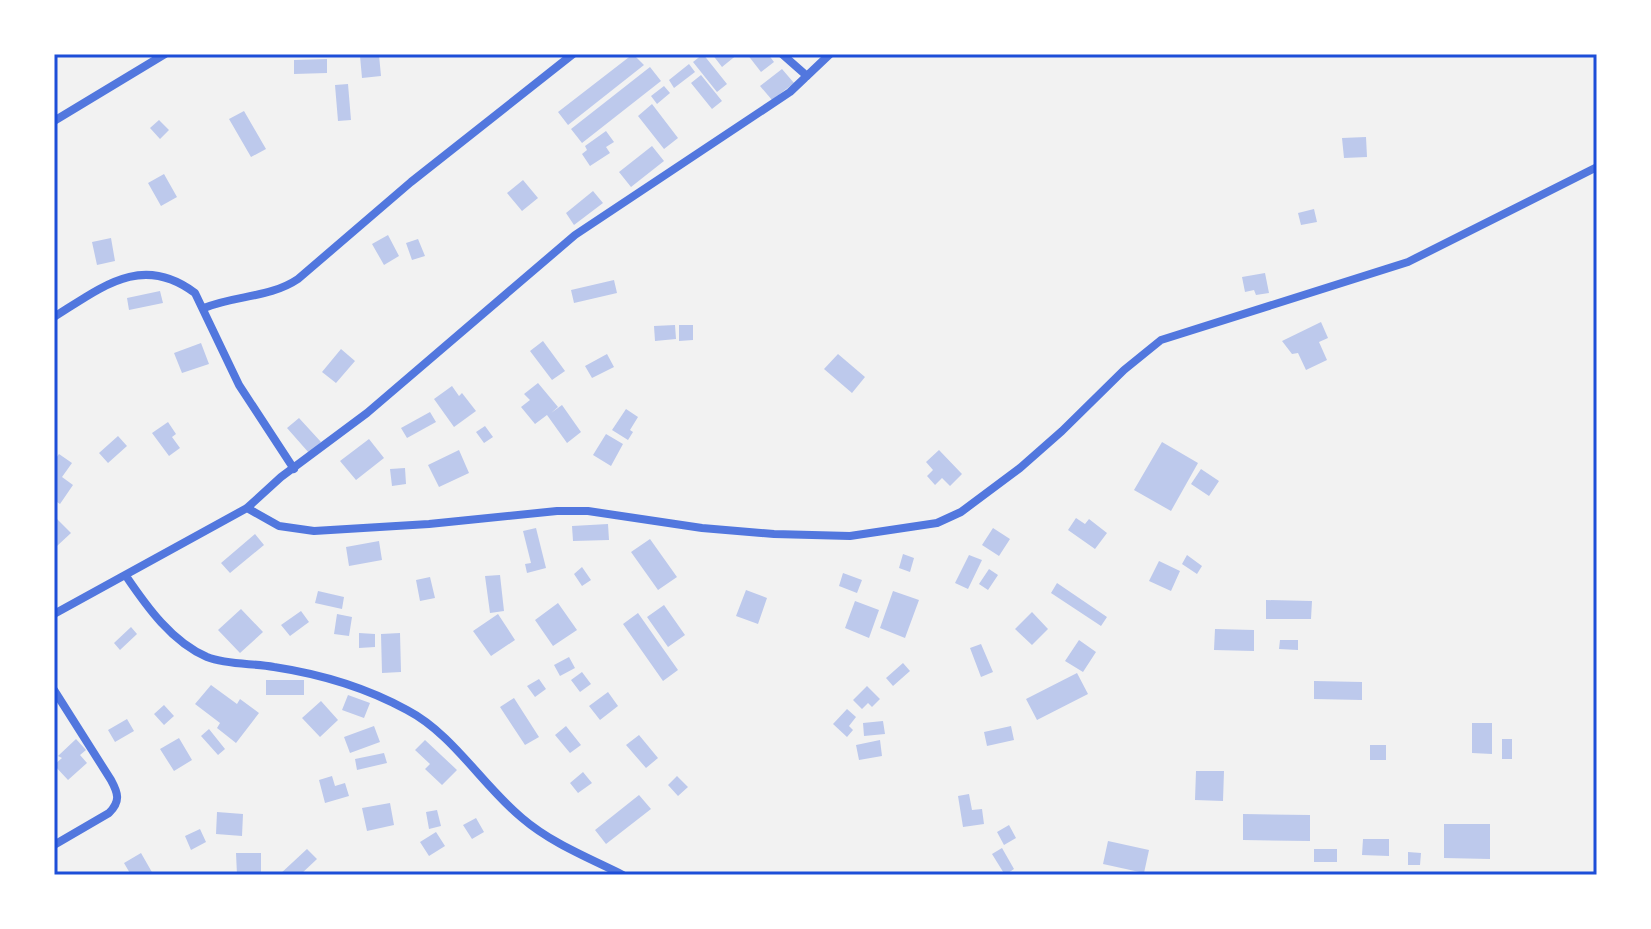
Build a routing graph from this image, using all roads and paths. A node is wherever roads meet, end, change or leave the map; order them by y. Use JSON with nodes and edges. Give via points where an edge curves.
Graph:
{"nodes":[{"id":1,"x":165,"y":54,"type":"edge"},
{"id":2,"x":573,"y":54,"type":"edge"},
{"id":3,"x":782,"y":54,"type":"edge"},
{"id":4,"x":830,"y":54,"type":"edge"},
{"id":5,"x":807,"y":76,"type":"junction"},
{"id":6,"x":54,"y":121,"type":"edge"},
{"id":7,"x":1597,"y":167,"type":"edge"},
{"id":8,"x":204,"y":308,"type":"junction"},
{"id":9,"x":54,"y":317,"type":"edge"},
{"id":10,"x":294,"y":469,"type":"junction"},
{"id":11,"x":247,"y":508,"type":"junction"},
{"id":12,"x":126,"y":576,"type":"junction"},
{"id":13,"x":54,"y":614,"type":"edge"},
{"id":14,"x":54,"y":690,"type":"edge"},
{"id":15,"x":54,"y":845,"type":"edge"},
{"id":16,"x":623,"y":875,"type":"edge"}],
"edges":[{"from":1,"to":6,"type":"street"},
{"from":2,"to":8,"type":"street","via":[[285,289]]},
{"from":3,"to":5,"type":"street"},
{"from":4,"to":5,"type":"street"},
{"from":5,"to":10,"type":"street","via":[[575,235]]},
{"from":7,"to":11,"type":"street","via":[[1408,262],[1161,340],[1020,468],[961,512],[937,523],[850,536],[702,528],[557,511],[314,531],[279,526]]},
{"from":8,"to":9,"type":"street","via":[[183,284],[142,273]]},
{"from":8,"to":10,"type":"street","via":[[239,385]]},
{"from":10,"to":11,"type":"street"},
{"from":11,"to":12,"type":"street"},
{"from":12,"to":13,"type":"street"},
{"from":12,"to":16,"type":"street","via":[[170,632],[208,657],[318,675],[408,710],[445,739],[523,819]]},
{"from":14,"to":15,"type":"street","via":[[118,795],[109,813]]}]}
